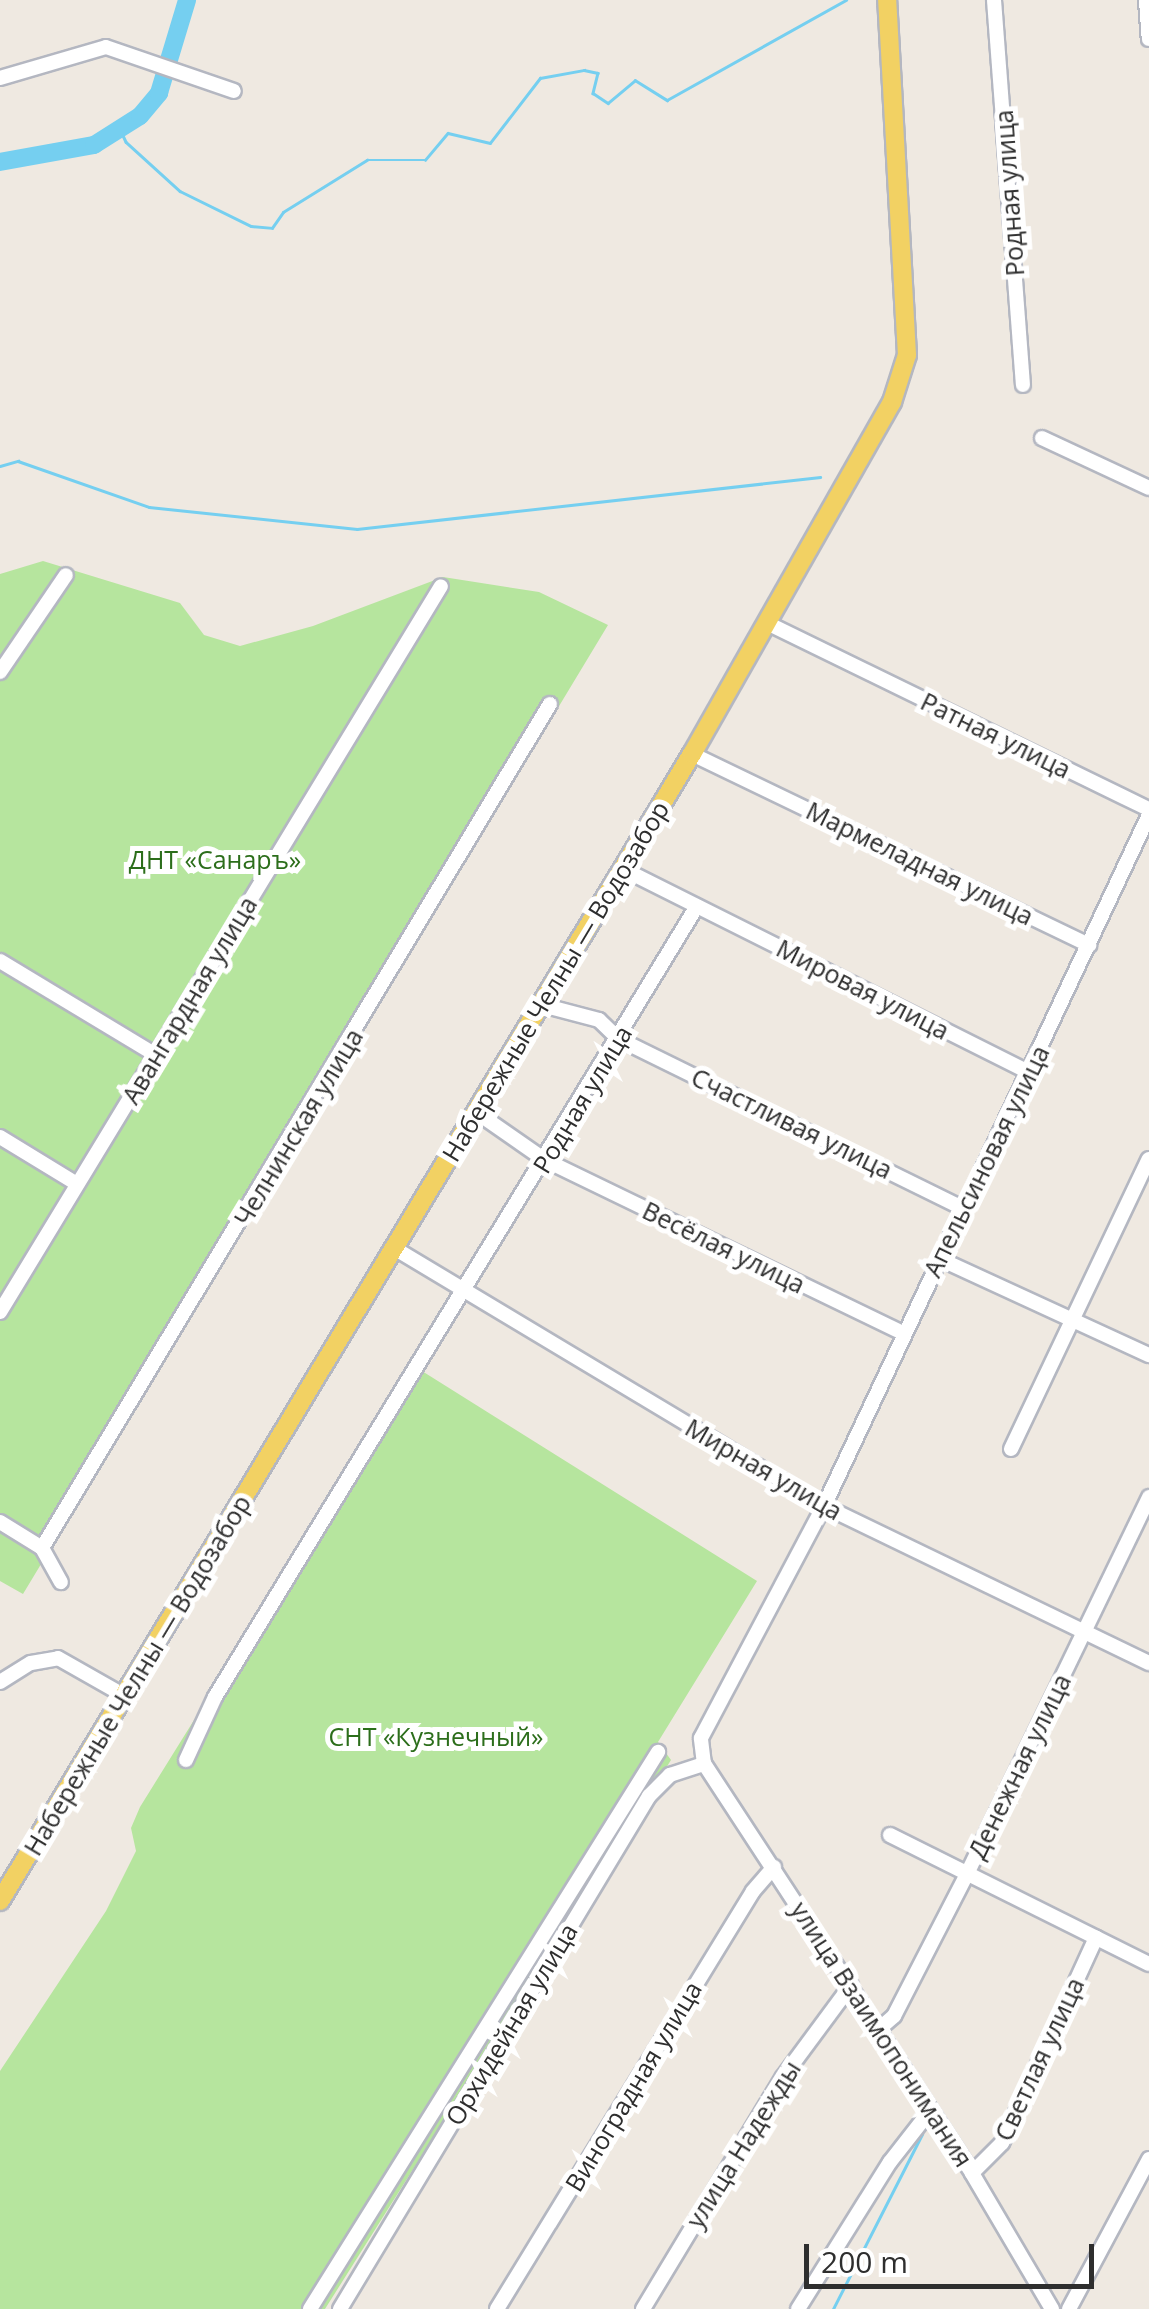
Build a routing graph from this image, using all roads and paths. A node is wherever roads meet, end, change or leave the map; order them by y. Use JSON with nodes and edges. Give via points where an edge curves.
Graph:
{"nodes":[{"id":1,"x":887,"y":0,"type":"edge"},
{"id":2,"x":994,"y":0,"type":"edge"},
{"id":3,"x":1146,"y":0,"type":"edge"},
{"id":4,"x":1149,"y":38,"type":"edge"},
{"id":5,"x":0,"y":78,"type":"edge"},
{"id":6,"x":234,"y":91,"type":"dead end"},
{"id":7,"x":1023,"y":386,"type":"dead end"},
{"id":8,"x":1042,"y":438,"type":"dead end"},
{"id":9,"x":1149,"y":488,"type":"edge"},
{"id":10,"x":66,"y":575,"type":"dead end"},
{"id":11,"x":441,"y":586,"type":"dead end"},
{"id":12,"x":767,"y":623,"type":"junction"},
{"id":13,"x":0,"y":672,"type":"edge"},
{"id":14,"x":550,"y":704,"type":"dead end"},
{"id":15,"x":692,"y":754,"type":"junction"},
{"id":16,"x":1149,"y":812,"type":"edge"},
{"id":17,"x":623,"y":869,"type":"junction"},
{"id":18,"x":697,"y":906,"type":"junction"},
{"id":19,"x":1089,"y":944,"type":"junction"},
{"id":20,"x":0,"y":961,"type":"edge"},
{"id":21,"x":542,"y":1004,"type":"junction"},
{"id":22,"x":620,"y":1039,"type":"junction"},
{"id":23,"x":156,"y":1055,"type":"junction"},
{"id":24,"x":1029,"y":1072,"type":"junction"},
{"id":25,"x":476,"y":1112,"type":"junction"},
{"id":26,"x":0,"y":1137,"type":"edge"},
{"id":27,"x":1149,"y":1159,"type":"edge"},
{"id":28,"x":545,"y":1160,"type":"junction"},
{"id":29,"x":77,"y":1184,"type":"junction"},
{"id":30,"x":963,"y":1208,"type":"junction"},
{"id":31,"x":394,"y":1248,"type":"junction"},
{"id":32,"x":940,"y":1259,"type":"junction"},
{"id":33,"x":466,"y":1291,"type":"junction"},
{"id":34,"x":0,"y":1312,"type":"edge"},
{"id":35,"x":1071,"y":1318,"type":"junction"},
{"id":36,"x":903,"y":1333,"type":"junction"},
{"id":37,"x":1149,"y":1354,"type":"edge"},
{"id":38,"x":1011,"y":1449,"type":"dead end"},
{"id":39,"x":1149,"y":1497,"type":"edge"},
{"id":40,"x":824,"y":1506,"type":"junction"},
{"id":41,"x":0,"y":1522,"type":"edge"},
{"id":42,"x":42,"y":1548,"type":"junction"},
{"id":43,"x":61,"y":1582,"type":"dead end"},
{"id":44,"x":1085,"y":1631,"type":"junction"},
{"id":45,"x":1149,"y":1663,"type":"edge"},
{"id":46,"x":0,"y":1682,"type":"edge"},
{"id":47,"x":125,"y":1696,"type":"junction"},
{"id":48,"x":658,"y":1752,"type":"dead end"},
{"id":49,"x":186,"y":1760,"type":"dead end"},
{"id":50,"x":704,"y":1764,"type":"junction"},
{"id":51,"x":890,"y":1835,"type":"dead end"},
{"id":52,"x":774,"y":1867,"type":"junction"},
{"id":53,"x":966,"y":1876,"type":"junction"},
{"id":54,"x":0,"y":1901,"type":"edge"},
{"id":55,"x":1096,"y":1938,"type":"junction"},
{"id":56,"x":1149,"y":1964,"type":"edge"},
{"id":57,"x":850,"y":1985,"type":"junction"},
{"id":58,"x":879,"y":2029,"type":"junction"},
{"id":59,"x":930,"y":2112,"type":"junction"},
{"id":60,"x":1149,"y":2159,"type":"edge"},
{"id":61,"x":972,"y":2173,"type":"junction"},
{"id":62,"x":310,"y":2309,"type":"edge"},
{"id":63,"x":340,"y":2309,"type":"edge"},
{"id":64,"x":497,"y":2309,"type":"edge"},
{"id":65,"x":643,"y":2309,"type":"edge"},
{"id":66,"x":798,"y":2309,"type":"edge"},
{"id":67,"x":1052,"y":2309,"type":"edge"},
{"id":68,"x":1069,"y":2309,"type":"edge"}],
"edges":[{"from":1,"to":12,"type":"main road","name":"Набережные Челны — Водозабор","via":[[907,355],[892,402]]},
{"from":2,"to":7,"type":"street","name":"Родная улица"},
{"from":3,"to":4,"type":"street"},
{"from":5,"to":6,"type":"street","via":[[106,47]]},
{"from":8,"to":9,"type":"street"},
{"from":10,"to":13,"type":"street"},
{"from":11,"to":23,"type":"street","name":"Авангардная улица"},
{"from":12,"to":15,"type":"main road","name":"Набережные Челны — Водозабор"},
{"from":12,"to":16,"type":"street","name":"Ратная улица"},
{"from":14,"to":42,"type":"street","name":"Челнинская улица"},
{"from":15,"to":17,"type":"main road","name":"Набережные Челны — Водозабор"},
{"from":15,"to":19,"type":"street","name":"Мармеладная улица"},
{"from":16,"to":19,"type":"street","name":"Апельсиновая улица"},
{"from":17,"to":18,"type":"street","name":"Мировая улица"},
{"from":17,"to":21,"type":"main road","name":"Набережные Челны — Водозабор"},
{"from":18,"to":22,"type":"street","name":"Родная улица"},
{"from":18,"to":24,"type":"street","name":"Мировая улица"},
{"from":19,"to":24,"type":"street","name":"Апельсиновая улица"},
{"from":20,"to":23,"type":"street"},
{"from":21,"to":22,"type":"street","name":"Счастливая улица","via":[[599,1020]]},
{"from":21,"to":25,"type":"main road","name":"Набережные Челны — Водозабор"},
{"from":22,"to":28,"type":"street","name":"Родная улица"},
{"from":22,"to":30,"type":"street","name":"Счастливая улица"},
{"from":23,"to":29,"type":"street","name":"Авангардная улица"},
{"from":24,"to":30,"type":"street","name":"Апельсиновая улица"},
{"from":25,"to":28,"type":"street","name":"Весёлая улица"},
{"from":25,"to":31,"type":"main road","name":"Набережные Челны — Водозабор"},
{"from":26,"to":29,"type":"street"},
{"from":27,"to":35,"type":"street"},
{"from":28,"to":33,"type":"street","name":"Родная улица"},
{"from":28,"to":36,"type":"street","name":"Весёлая улица"},
{"from":29,"to":34,"type":"street","name":"Авангардная улица"},
{"from":30,"to":32,"type":"street","name":"Апельсиновая улица"},
{"from":31,"to":33,"type":"street","name":"Мирная улица"},
{"from":31,"to":47,"type":"main road","name":"Набережные Челны — Водозабор"},
{"from":32,"to":35,"type":"street"},
{"from":32,"to":36,"type":"street","name":"Апельсиновая улица"},
{"from":33,"to":40,"type":"street","name":"Мирная улица"},
{"from":33,"to":49,"type":"street","name":"Родная улица","via":[[215,1698]]},
{"from":35,"to":37,"type":"street"},
{"from":35,"to":38,"type":"street"},
{"from":36,"to":40,"type":"street","name":"Апельсиновая улица"},
{"from":39,"to":44,"type":"street","name":"Денежная улица"},
{"from":40,"to":44,"type":"street","name":"Мирная улица"},
{"from":40,"to":50,"type":"street","name":"Апельсиновая улица","via":[[700,1738]]},
{"from":41,"to":42,"type":"street"},
{"from":42,"to":43,"type":"street"},
{"from":44,"to":45,"type":"street","name":"Мирная улица"},
{"from":44,"to":53,"type":"street","name":"Денежная улица"},
{"from":46,"to":47,"type":"street","via":[[31,1663],[58,1658]]},
{"from":47,"to":54,"type":"main road","name":"Набережные Челны — Водозабор"},
{"from":48,"to":62,"type":"street"},
{"from":50,"to":52,"type":"street","name":"улица Взаимопонимания"},
{"from":50,"to":63,"type":"street","name":"Орхидейная улица","via":[[670,1775],[649,1796]]},
{"from":51,"to":53,"type":"street"},
{"from":52,"to":57,"type":"street","name":"улица Взаимопонимания"},
{"from":52,"to":64,"type":"street","name":"Виноградная улица","via":[[753,1891]]},
{"from":53,"to":55,"type":"street"},
{"from":53,"to":58,"type":"street","name":"Денежная улица","via":[[894,2016]]},
{"from":55,"to":56,"type":"street"},
{"from":55,"to":61,"type":"street","name":"Светлая улица","via":[[1002,2142]]},
{"from":57,"to":58,"type":"street","name":"улица Взаимопонимания"},
{"from":57,"to":65,"type":"street","name":"улица Надежды","via":[[783,2077]]},
{"from":58,"to":59,"type":"street","name":"улица Взаимопонимания"},
{"from":59,"to":61,"type":"street","name":"улица Взаимопонимания"},
{"from":59,"to":66,"type":"street","via":[[899,2148]]},
{"from":60,"to":68,"type":"street"},
{"from":61,"to":67,"type":"street","name":"улица Взаимопонимания"}]}
